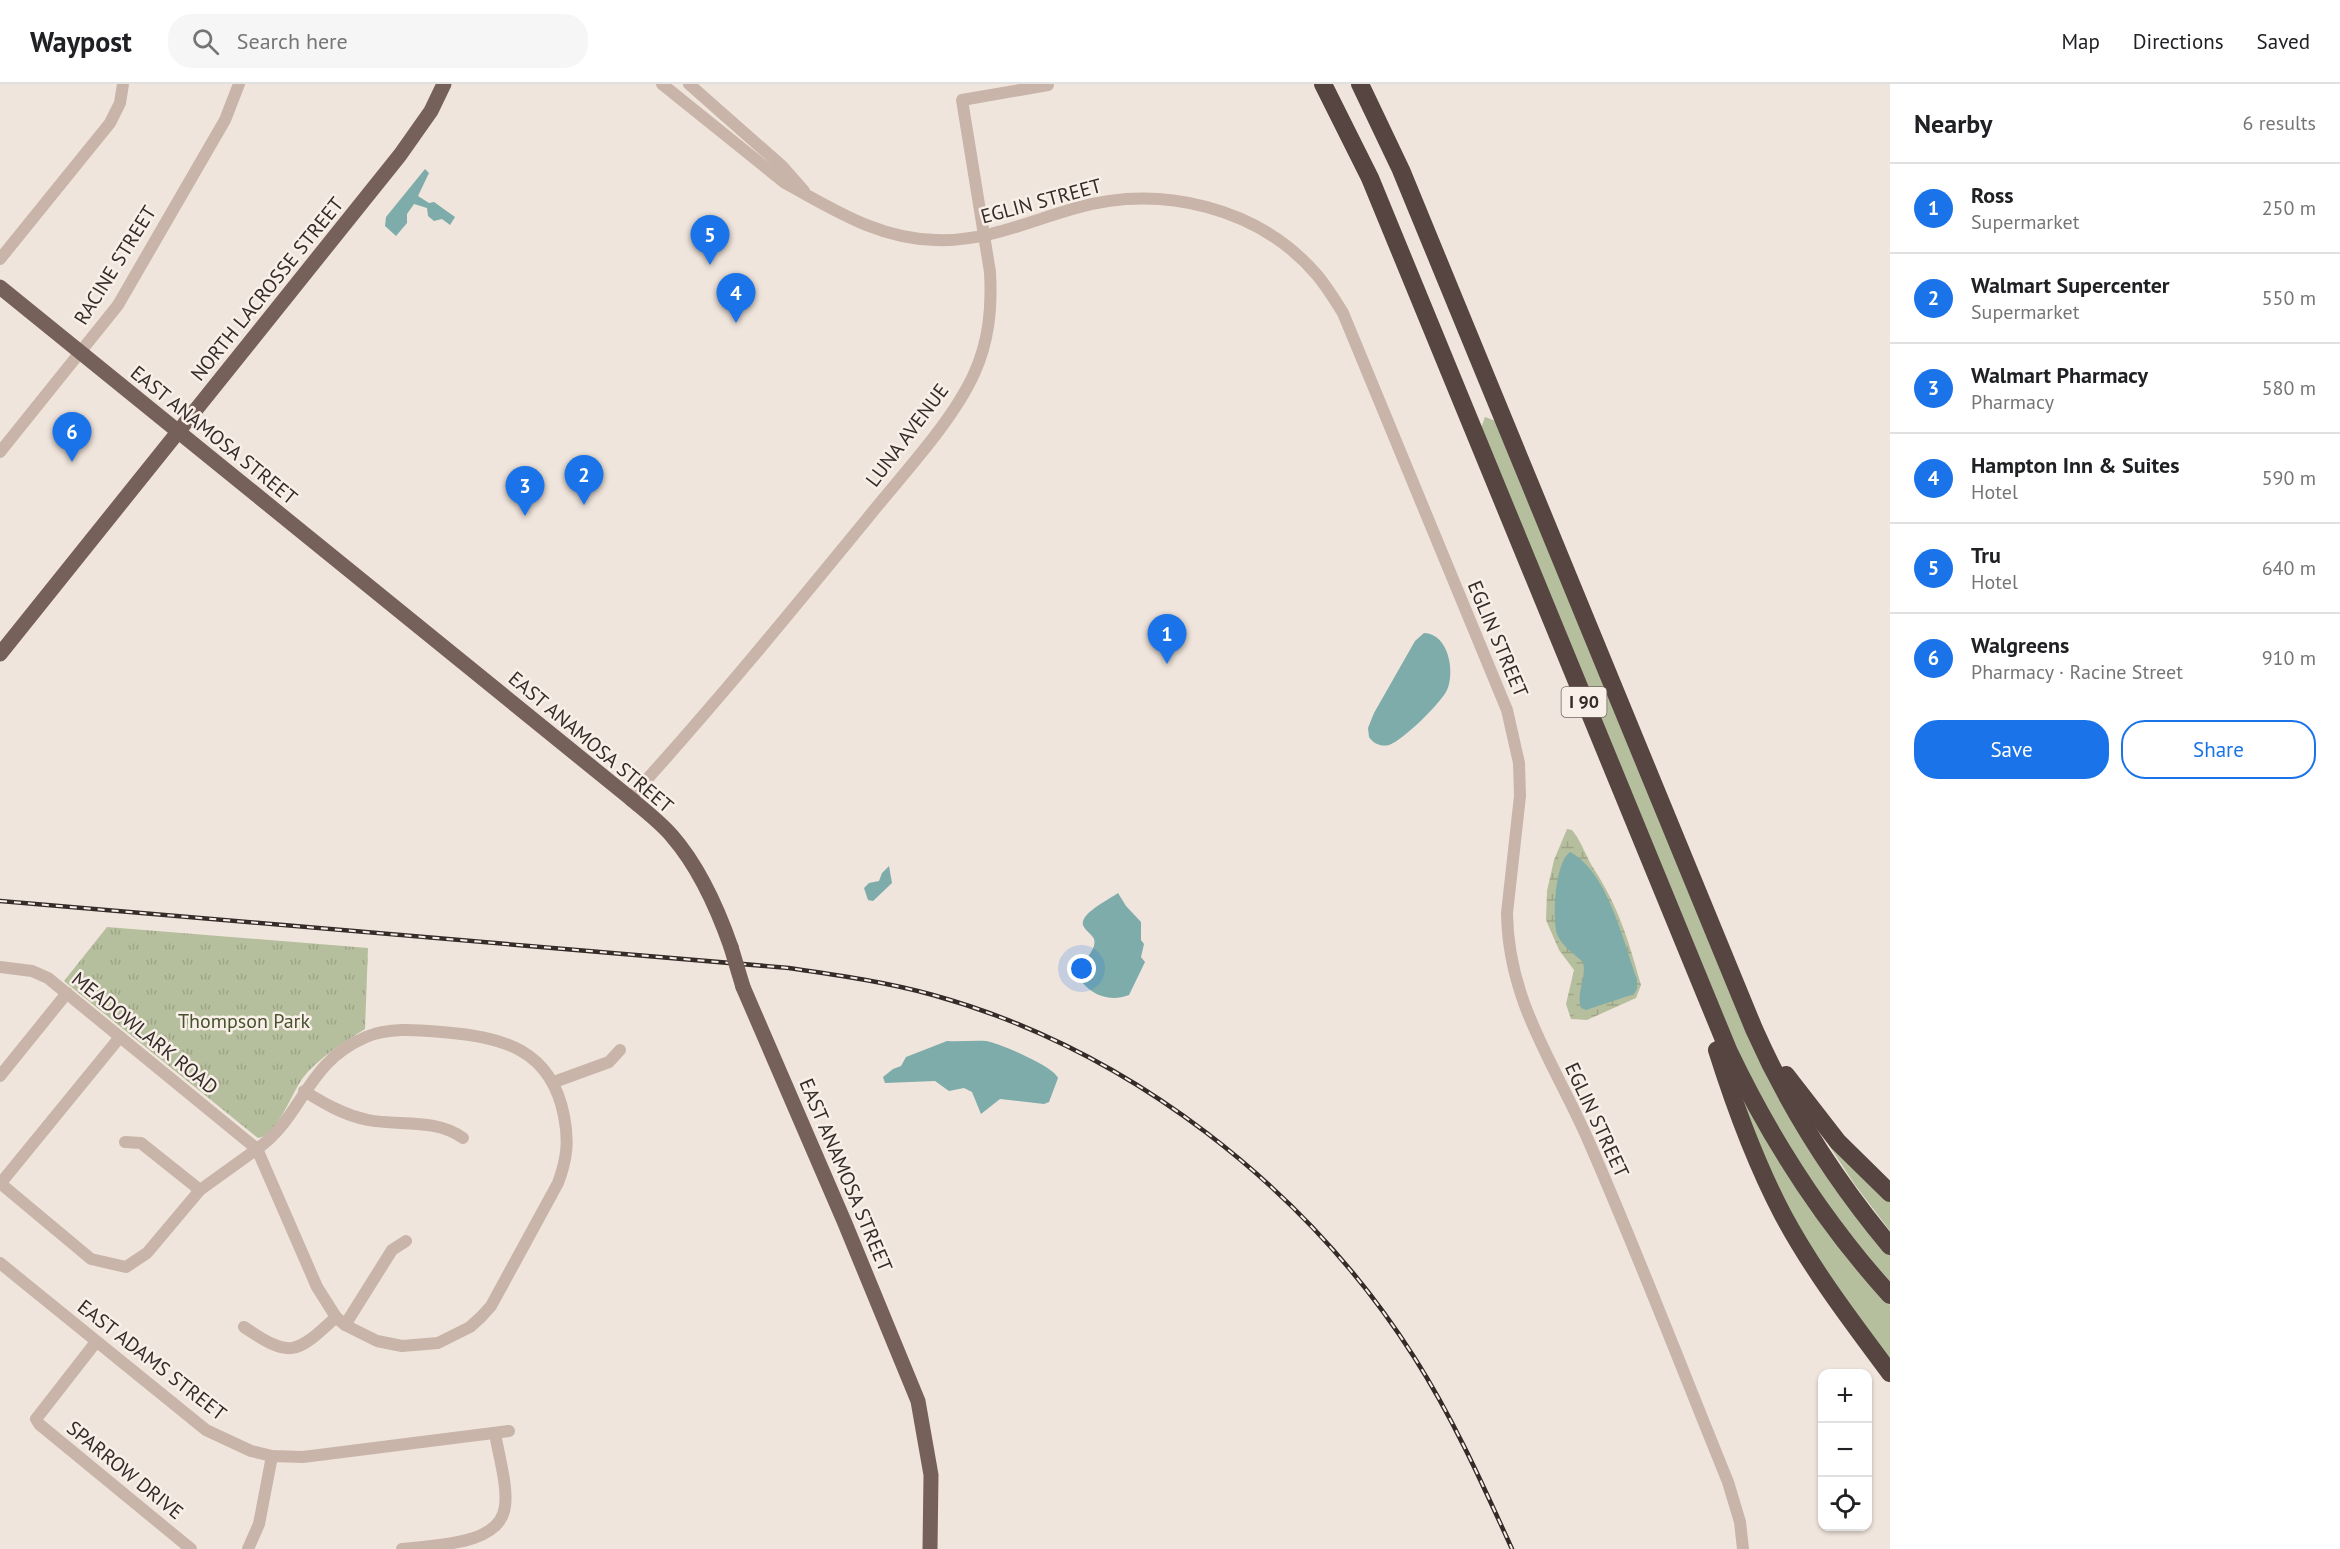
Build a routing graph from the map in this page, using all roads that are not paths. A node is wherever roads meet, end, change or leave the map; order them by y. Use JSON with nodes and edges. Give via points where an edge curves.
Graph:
{"nodes":[{"id":1,"x":123,"y":84,"type":"edge"},
{"id":2,"x":239,"y":84,"type":"edge"},
{"id":3,"x":444,"y":84,"type":"edge"},
{"id":4,"x":688,"y":84,"type":"edge"},
{"id":5,"x":1323,"y":84,"type":"edge"},
{"id":6,"x":1360,"y":84,"type":"edge"},
{"id":7,"x":1048,"y":85,"type":"edge"},
{"id":8,"x":670,"y":86,"type":"edge"},
{"id":9,"x":805,"y":192,"type":"junction"},
{"id":10,"x":984,"y":237,"type":"junction"},
{"id":11,"x":0,"y":259,"type":"edge"},
{"id":12,"x":0,"y":287,"type":"edge"},
{"id":13,"x":81,"y":353,"type":"junction"},
{"id":14,"x":178,"y":434,"type":"junction"},
{"id":15,"x":0,"y":452,"type":"edge"},
{"id":16,"x":0,"y":654,"type":"edge"},
{"id":17,"x":1653,"y":789,"type":"junction"},
{"id":18,"x":630,"y":798,"type":"junction"},
{"id":19,"x":1677,"y":928,"type":"junction"},
{"id":20,"x":0,"y":967,"type":"edge"},
{"id":21,"x":67,"y":993,"type":"junction"},
{"id":22,"x":120,"y":1037,"type":"junction"},
{"id":23,"x":620,"y":1050,"type":"dead end"},
{"id":24,"x":0,"y":1076,"type":"edge"},
{"id":25,"x":554,"y":1082,"type":"junction"},
{"id":26,"x":304,"y":1091,"type":"junction"},
{"id":27,"x":463,"y":1138,"type":"dead end"},
{"id":28,"x":125,"y":1142,"type":"dead end"},
{"id":29,"x":256,"y":1149,"type":"junction"},
{"id":30,"x":0,"y":1183,"type":"edge"},
{"id":31,"x":200,"y":1190,"type":"junction"},
{"id":32,"x":1890,"y":1193,"type":"edge"},
{"id":33,"x":406,"y":1241,"type":"dead end"},
{"id":34,"x":1890,"y":1246,"type":"edge"},
{"id":35,"x":0,"y":1263,"type":"edge"},
{"id":36,"x":1890,"y":1295,"type":"edge"},
{"id":37,"x":340,"y":1321,"type":"junction"},
{"id":38,"x":244,"y":1327,"type":"dead end"},
{"id":39,"x":96,"y":1342,"type":"junction"},
{"id":40,"x":1890,"y":1373,"type":"edge"},
{"id":41,"x":509,"y":1431,"type":"dead end"},
{"id":42,"x":495,"y":1432,"type":"junction"},
{"id":43,"x":272,"y":1456,"type":"junction"},
{"id":44,"x":191,"y":1549,"type":"edge"},
{"id":45,"x":248,"y":1549,"type":"edge"},
{"id":46,"x":402,"y":1549,"type":"edge"},
{"id":47,"x":930,"y":1549,"type":"edge"},
{"id":48,"x":1743,"y":1549,"type":"edge"}],
"edges":[{"from":1,"to":11,"type":"street","via":[[120,103],[110,123]]},
{"from":2,"to":13,"type":"street","name":"RACINE STREET","via":[[225,120],[118,305]]},
{"from":3,"to":14,"type":"main road","name":"NORTH LACROSSE STREET","via":[[406,148]]},
{"from":4,"to":9,"type":"street","name":"EGLIN STREET","via":[[782,166]]},
{"from":5,"to":19,"type":"highway","number":"I 90","via":[[1374,188]]},
{"from":6,"to":17,"type":"highway","number":"I 90","via":[[1401,170]]},
{"from":7,"to":10,"type":"street","name":"LUNA AVENUE","via":[[962,100]]},
{"from":8,"to":9,"type":"street","name":"EGLIN STREET","via":[[773,175]]},
{"from":9,"to":10,"type":"street","name":"EGLIN STREET","via":[[844,217],[890,234],[933,240]]},
{"from":10,"to":18,"type":"street","name":"LUNA AVENUE","via":[[991,312],[983,351],[967,388],[916,458],[753,658]]},
{"from":10,"to":48,"type":"street","name":"EGLIN STREET","via":[[1079,207],[1160,198],[1189,203],[1225,211],[1277,239],[1317,275],[1343,313],[1507,710],[1515,741],[1520,796],[1507,931],[1518,991],[1543,1053],[1588,1140],[1724,1472],[1740,1522]]},
{"from":12,"to":13,"type":"main road","name":"EAST ANAMOSA STREET"},
{"from":13,"to":14,"type":"main road","name":"EAST ANAMOSA STREET"},
{"from":13,"to":15,"type":"street","name":"RACINE STREET"},
{"from":14,"to":16,"type":"main road","name":"NORTH LACROSSE STREET"},
{"from":14,"to":18,"type":"main road","name":"EAST ANAMOSA STREET"},
{"from":17,"to":32,"type":"highway","via":[[1775,1056],[1820,1121]]},
{"from":17,"to":34,"type":"highway","number":"I 90","via":[[1771,1066],[1823,1156]]},
{"from":18,"to":47,"type":"main road","name":"EAST ANAMOSA STREET","bridge":true,"via":[[672,836],[719,914],[743,987],[918,1401],[931,1475]]},
{"from":19,"to":36,"type":"highway","number":"I 90","via":[[1729,1052],[1770,1132],[1820,1208]]},
{"from":19,"to":40,"type":"highway","via":[[1739,1118],[1771,1190],[1827,1287]]},
{"from":20,"to":21,"type":"street","name":"MEADOWLARK ROAD","via":[[32,970]]},
{"from":21,"to":22,"type":"street","name":"MEADOWLARK ROAD"},
{"from":21,"to":24,"type":"street"},
{"from":22,"to":29,"type":"street","name":"MEADOWLARK ROAD"},
{"from":22,"to":30,"type":"street"},
{"from":23,"to":25,"type":"street","via":[[609,1062]]},
{"from":25,"to":26,"type":"street","via":[[537,1062],[499,1040],[423,1030],[387,1031],[367,1036],[334,1057]]},
{"from":25,"to":37,"type":"street","via":[[568,1141],[565,1166],[482,1317],[452,1337],[420,1346],[377,1341]]},
{"from":26,"to":27,"type":"street","via":[[351,1116],[448,1127]]},
{"from":26,"to":29,"type":"street","via":[[280,1128]]},
{"from":28,"to":31,"type":"street","via":[[141,1143]]},
{"from":29,"to":31,"type":"street"},
{"from":29,"to":37,"type":"street","name":"MEADOWLARK ROAD","via":[[317,1287]]},
{"from":30,"to":31,"type":"street","via":[[91,1259],[126,1267],[147,1253]]},
{"from":33,"to":37,"type":"street","via":[[392,1250]]},
{"from":35,"to":39,"type":"street","name":"EAST ADAMS STREET"},
{"from":37,"to":38,"type":"street","via":[[293,1349],[265,1341]]},
{"from":39,"to":43,"type":"street","name":"EAST ADAMS STREET","via":[[206,1430]]},
{"from":39,"to":44,"type":"street","name":"SPARROW DRIVE","via":[[36,1419]]},
{"from":41,"to":42,"type":"street","name":"EAST ADAMS STREET"},
{"from":42,"to":43,"type":"street","name":"EAST ADAMS STREET","via":[[337,1454]]},
{"from":42,"to":46,"type":"street","via":[[506,1505],[502,1520],[485,1536]]},
{"from":43,"to":45,"type":"street","via":[[259,1524]]}]}
